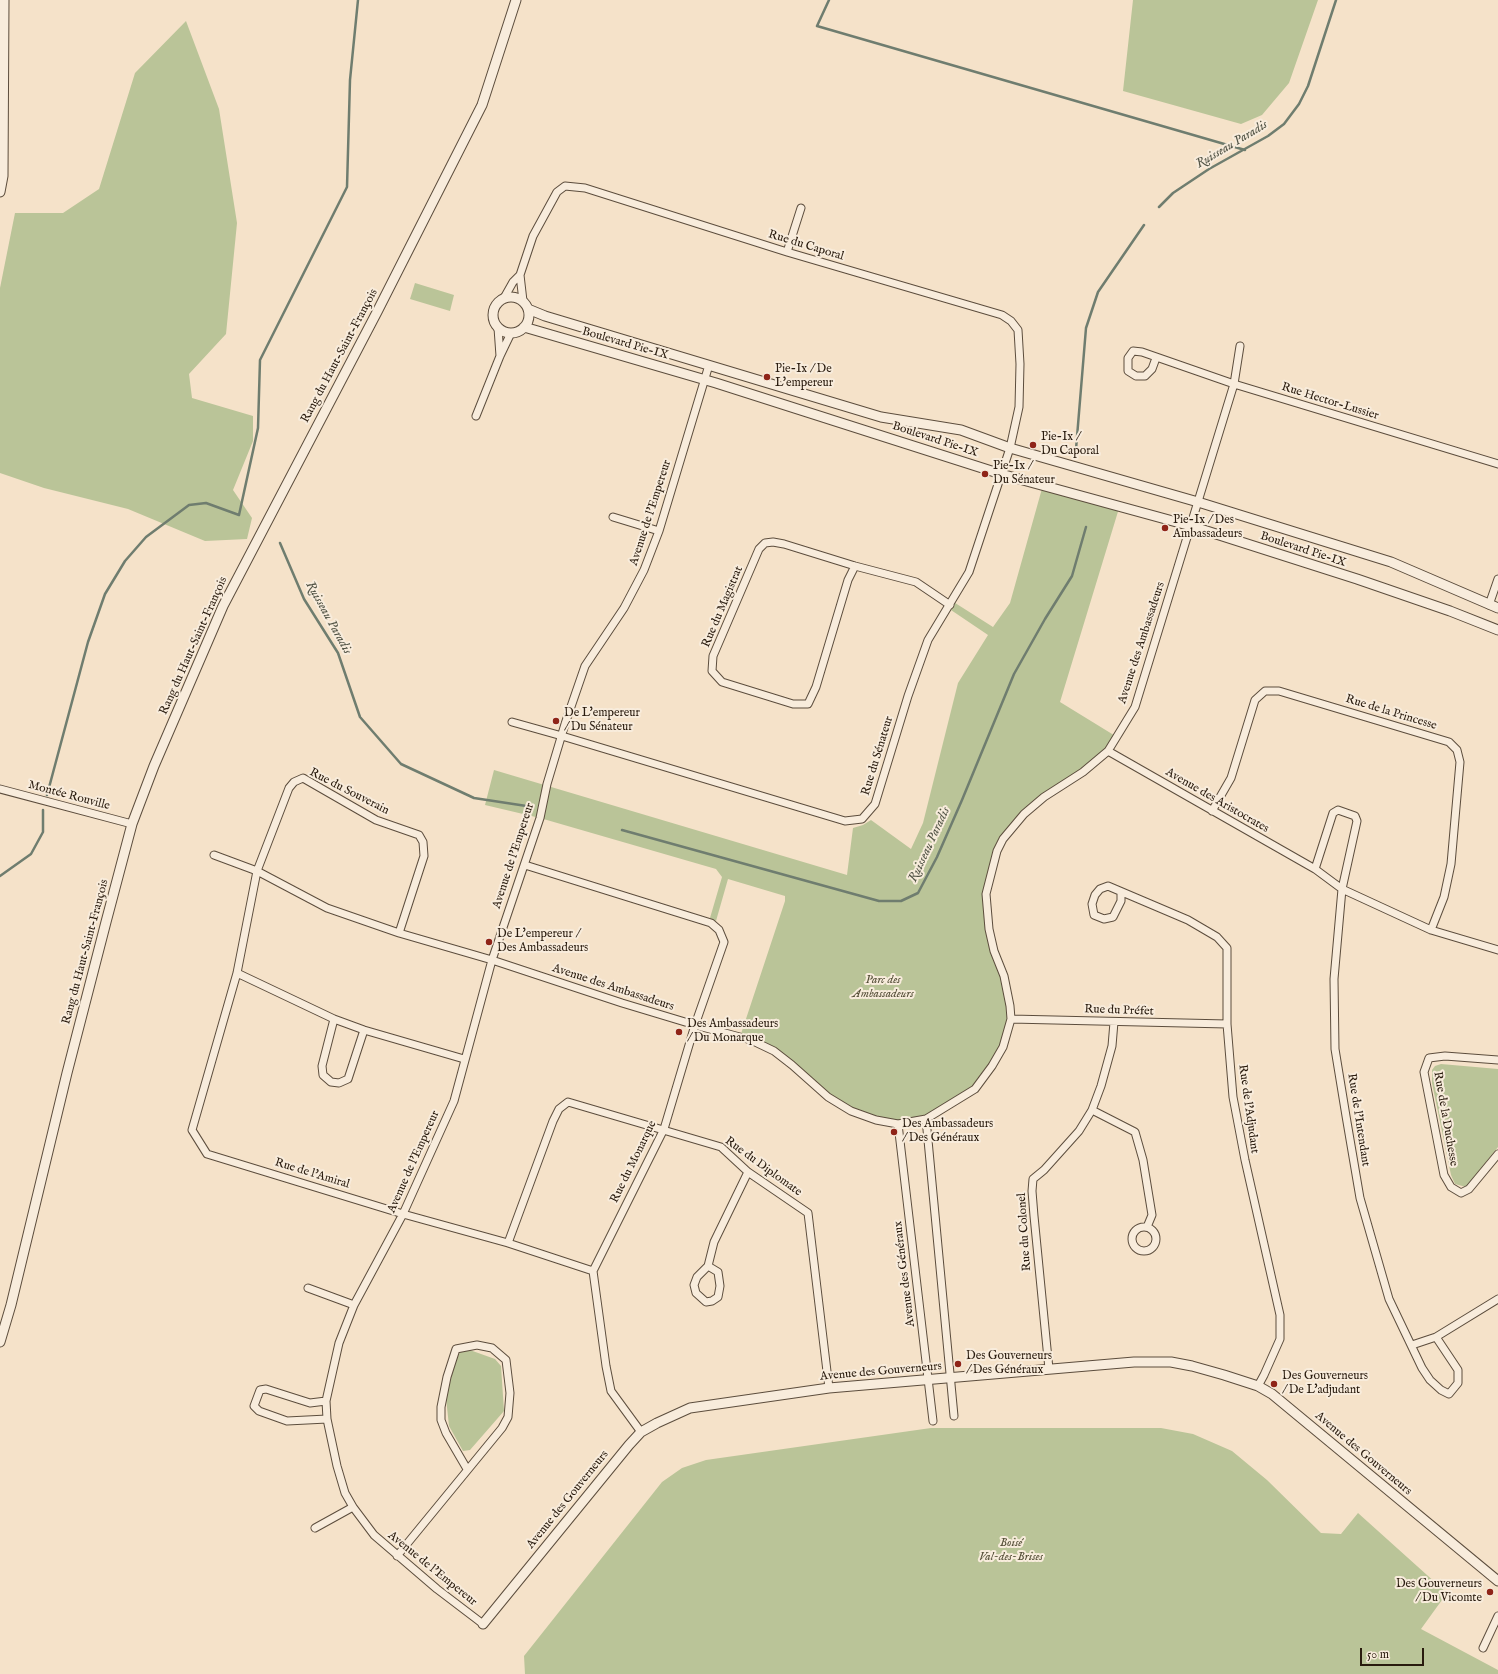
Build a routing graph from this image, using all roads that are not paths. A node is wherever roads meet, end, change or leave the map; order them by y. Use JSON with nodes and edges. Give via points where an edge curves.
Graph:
{"nodes":[{"id":1,"x":4,"y":0,"type":"edge"},
{"id":2,"x":516,"y":0,"type":"edge"},
{"id":3,"x":0,"y":192,"type":"edge"},
{"id":4,"x":801,"y":208,"type":"dead end"},
{"id":5,"x":788,"y":252,"type":"junction"},
{"id":6,"x":520,"y":275,"type":"junction"},
{"id":7,"x":504,"y":298,"type":"junction"},
{"id":8,"x":526,"y":305,"type":"junction"},
{"id":9,"x":524,"y":327,"type":"junction"},
{"id":10,"x":498,"y":328,"type":"junction"},
{"id":11,"x":511,"y":333,"type":"junction"},
{"id":12,"x":1240,"y":346,"type":"dead end"},
{"id":13,"x":500,"y":356,"type":"junction"},
{"id":14,"x":1156,"y":358,"type":"dead end"},
{"id":15,"x":709,"y":365,"type":"junction"},
{"id":16,"x":704,"y":380,"type":"junction"},
{"id":17,"x":1234,"y":384,"type":"junction"},
{"id":18,"x":476,"y":416,"type":"dead end"},
{"id":19,"x":1010,"y":448,"type":"junction"},
{"id":20,"x":1498,"y":464,"type":"edge"},
{"id":21,"x":1001,"y":474,"type":"junction"},
{"id":22,"x":1198,"y":502,"type":"junction"},
{"id":23,"x":613,"y":517,"type":"dead end"},
{"id":24,"x":1191,"y":526,"type":"junction"},
{"id":25,"x":659,"y":531,"type":"junction"},
{"id":26,"x":855,"y":566,"type":"junction"},
{"id":27,"x":1498,"y":579,"type":"edge"},
{"id":28,"x":950,"y":605,"type":"junction"},
{"id":29,"x":1489,"y":605,"type":"junction"},
{"id":30,"x":1498,"y":608,"type":"edge"},
{"id":31,"x":1498,"y":630,"type":"edge"},
{"id":32,"x":512,"y":722,"type":"dead end"},
{"id":33,"x":562,"y":736,"type":"junction"},
{"id":34,"x":1108,"y":751,"type":"junction"},
{"id":35,"x":0,"y":789,"type":"edge"},
{"id":36,"x":1212,"y":811,"type":"junction"},
{"id":37,"x":132,"y":824,"type":"junction"},
{"id":38,"x":214,"y":855,"type":"dead end"},
{"id":39,"x":525,"y":865,"type":"junction"},
{"id":40,"x":1315,"y":869,"type":"junction"},
{"id":41,"x":257,"y":871,"type":"junction"},
{"id":42,"x":1342,"y":889,"type":"junction"},
{"id":43,"x":1121,"y":892,"type":"junction"},
{"id":44,"x":1431,"y":930,"type":"junction"},
{"id":45,"x":399,"y":933,"type":"junction"},
{"id":46,"x":1498,"y":950,"type":"edge"},
{"id":47,"x":492,"y":960,"type":"junction"},
{"id":48,"x":237,"y":973,"type":"junction"},
{"id":49,"x":334,"y":1019,"type":"junction"},
{"id":50,"x":1011,"y":1019,"type":"junction"},
{"id":51,"x":1114,"y":1022,"type":"junction"},
{"id":52,"x":1227,"y":1024,"type":"junction"},
{"id":53,"x":695,"y":1025,"type":"junction"},
{"id":54,"x":364,"y":1030,"type":"junction"},
{"id":55,"x":464,"y":1059,"type":"junction"},
{"id":56,"x":1498,"y":1060,"type":"edge"},
{"id":57,"x":1092,"y":1110,"type":"junction"},
{"id":58,"x":926,"y":1119,"type":"junction"},
{"id":59,"x":898,"y":1124,"type":"junction"},
{"id":60,"x":664,"y":1129,"type":"junction"},
{"id":61,"x":1498,"y":1154,"type":"edge"},
{"id":62,"x":748,"y":1172,"type":"junction"},
{"id":63,"x":403,"y":1214,"type":"junction"},
{"id":64,"x":1147,"y":1227,"type":"dead end"},
{"id":65,"x":508,"y":1243,"type":"junction"},
{"id":66,"x":708,"y":1266,"type":"junction"},
{"id":67,"x":593,"y":1271,"type":"junction"},
{"id":68,"x":308,"y":1288,"type":"dead end"},
{"id":69,"x":1498,"y":1299,"type":"edge"},
{"id":70,"x":354,"y":1305,"type":"junction"},
{"id":71,"x":1436,"y":1337,"type":"junction"},
{"id":72,"x":0,"y":1342,"type":"edge"},
{"id":73,"x":1412,"y":1345,"type":"junction"},
{"id":74,"x":1048,"y":1369,"type":"junction"},
{"id":75,"x":951,"y":1378,"type":"junction"},
{"id":76,"x":928,"y":1380,"type":"junction"},
{"id":77,"x":1258,"y":1386,"type":"junction"},
{"id":78,"x":829,"y":1388,"type":"junction"},
{"id":79,"x":326,"y":1401,"type":"junction"},
{"id":80,"x":954,"y":1416,"type":"dead end"},
{"id":81,"x":327,"y":1419,"type":"junction"},
{"id":82,"x":933,"y":1421,"type":"dead end"},
{"id":83,"x":641,"y":1432,"type":"junction"},
{"id":84,"x":467,"y":1469,"type":"junction"},
{"id":85,"x":353,"y":1506,"type":"junction"},
{"id":86,"x":315,"y":1528,"type":"dead end"},
{"id":87,"x":397,"y":1556,"type":"junction"},
{"id":88,"x":1498,"y":1581,"type":"edge"},
{"id":89,"x":1498,"y":1616,"type":"edge"},
{"id":90,"x":483,"y":1624,"type":"joint"},
{"id":91,"x":1483,"y":1648,"type":"dead end"}],
"edges":[{"from":1,"to":3,"type":"street","via":[[3,176]]},
{"from":2,"to":37,"type":"street","name":"Rang du Haut-Saint-François","via":[[482,105],[380,307],[223,606],[154,766]]},
{"from":4,"to":5,"type":"street"},
{"from":5,"to":6,"type":"street","name":"Rue du Caporal","via":[[585,188],[565,186],[557,192],[533,236]]},
{"from":5,"to":19,"type":"street","name":"Rue du Caporal","via":[[1002,315],[1011,321],[1018,330],[1020,364],[1019,407]]},
{"from":6,"to":7,"type":"street","name":"Rue du Caporal"},
{"from":6,"to":8,"type":"street","name":"Rue du Caporal"},
{"from":7,"to":8,"type":"street","via":[[514,297]]},
{"from":7,"to":10,"type":"street","via":[[497,302],[493,310],[493,320]]},
{"from":8,"to":9,"type":"street","via":[[528,319]]},
{"from":8,"to":15,"type":"street","name":"Boulevard Pie-IX","via":[[545,316]]},
{"from":9,"to":11,"type":"street"},
{"from":9,"to":16,"type":"street","name":"Boulevard Pie-IX"},
{"from":10,"to":11,"type":"street"},
{"from":10,"to":13,"type":"street"},
{"from":11,"to":13,"type":"street"},
{"from":12,"to":17,"type":"street","name":"Avenue des Ambassadeurs"},
{"from":13,"to":18,"type":"street"},
{"from":14,"to":17,"type":"street","name":"Rue Hector-Lussier"},
{"from":15,"to":16,"type":"street","name":"Avenue de l'Empereur"},
{"from":15,"to":19,"type":"street","name":"Boulevard Pie-IX","via":[[881,417],[961,430]]},
{"from":16,"to":21,"type":"street","name":"Boulevard Pie-IX"},
{"from":16,"to":25,"type":"street","name":"Avenue de l'Empereur"},
{"from":17,"to":20,"type":"street","name":"Rue Hector-Lussier"},
{"from":17,"to":22,"type":"street","name":"Avenue des Ambassadeurs"},
{"from":19,"to":21,"type":"street","name":"Rue du Sénateur"},
{"from":19,"to":22,"type":"street","name":"Boulevard Pie-IX"},
{"from":21,"to":24,"type":"street","name":"Boulevard Pie-IX"},
{"from":21,"to":28,"type":"street","name":"Rue du Sénateur","via":[[969,572]]},
{"from":22,"to":24,"type":"street","name":"Avenue des Ambassadeurs"},
{"from":22,"to":29,"type":"street","name":"Boulevard Pie-IX","via":[[1391,562]]},
{"from":23,"to":25,"type":"street"},
{"from":24,"to":31,"type":"street","name":"Boulevard Pie-IX","via":[[1450,611]]},
{"from":24,"to":34,"type":"street","name":"Avenue des Ambassadeurs","via":[[1135,707]]},
{"from":25,"to":33,"type":"street","name":"Avenue de l'Empereur","via":[[644,570],[624,608],[585,666]]},
{"from":26,"to":26,"type":"street","name":"Rue du Magistrat","via":[[784,544],[764,543],[759,549],[713,656],[712,671],[722,682],[793,704],[808,704],[816,687],[848,580]]},
{"from":26,"to":28,"type":"street","name":"Rue du Magistrat","via":[[916,582]]},
{"from":27,"to":29,"type":"street"},
{"from":28,"to":33,"type":"street","name":"Rue du Sénateur","via":[[928,640],[874,804],[862,819],[845,821]]},
{"from":29,"to":30,"type":"street","name":"Boulevard Pie-IX"},
{"from":32,"to":33,"type":"street","name":"Rue du Sénateur"},
{"from":33,"to":39,"type":"street","name":"Avenue de l'Empereur"},
{"from":34,"to":36,"type":"street","name":"Avenue des Aristocrates"},
{"from":34,"to":50,"type":"street","name":"Avenue des Ambassadeurs","via":[[1024,814],[997,850],[986,894],[989,929],[1004,976]]},
{"from":35,"to":37,"type":"street","name":"Montée Rouville"},
{"from":36,"to":40,"type":"street","name":"Avenue des Aristocrates"},
{"from":36,"to":44,"type":"street","name":"Rue de la Princesse","via":[[1231,778],[1255,700],[1265,691],[1279,691],[1449,742],[1457,750],[1460,762],[1451,864],[1444,897]]},
{"from":37,"to":72,"type":"street","name":"Rang du Haut-Saint-François"},
{"from":38,"to":41,"type":"street","name":"Avenue des Ambassadeurs"},
{"from":39,"to":47,"type":"street","name":"Avenue de l'Empereur"},
{"from":39,"to":53,"type":"street","name":"Rue du Monarque","via":[[711,923],[719,930],[724,942]]},
{"from":40,"to":42,"type":"street","name":"Avenue des Aristocrates"},
{"from":40,"to":42,"type":"street","via":[[1333,813],[1338,810],[1354,816],[1356,821]]},
{"from":41,"to":45,"type":"street","name":"Avenue des Ambassadeurs","via":[[327,908]]},
{"from":41,"to":45,"type":"street","name":"Rue du Souverain","via":[[289,788],[303,778],[376,820],[419,835],[423,842],[424,856]]},
{"from":41,"to":48,"type":"street","name":"Rue du Souverain"},
{"from":42,"to":44,"type":"street","name":"Avenue des Aristocrates"},
{"from":42,"to":73,"type":"street","name":"Rue de l'Intendant","via":[[1334,979],[1336,1048],[1360,1198],[1389,1299]]},
{"from":43,"to":43,"type":"street","name":"Rue de l'Adjudant","via":[[1108,886],[1100,889],[1092,904],[1094,915],[1104,918],[1113,916],[1121,901]]},
{"from":43,"to":52,"type":"street","name":"Rue de l'Adjudant","via":[[1188,920],[1217,938],[1227,948]]},
{"from":44,"to":46,"type":"street","name":"Avenue des Aristocrates"},
{"from":45,"to":47,"type":"street","name":"Avenue des Ambassadeurs"},
{"from":47,"to":53,"type":"street","name":"Avenue des Ambassadeurs"},
{"from":47,"to":55,"type":"street","name":"Avenue de l'Empereur"},
{"from":48,"to":49,"type":"street"},
{"from":48,"to":63,"type":"street","name":"Rue de l'Amiral","via":[[192,1130],[207,1154]]},
{"from":49,"to":54,"type":"street"},
{"from":49,"to":54,"type":"street","via":[[322,1066],[323,1075],[331,1082],[348,1080]]},
{"from":50,"to":51,"type":"street","name":"Rue du Préfet"},
{"from":50,"to":58,"type":"street","name":"Avenue des Ambassadeurs","via":[[1003,1046],[975,1089]]},
{"from":51,"to":52,"type":"street","name":"Rue du Préfet"},
{"from":51,"to":57,"type":"street","name":"Rue du Colonel","via":[[1112,1046]]},
{"from":52,"to":77,"type":"street","name":"Rue de l'Adjudant","via":[[1234,1105],[1244,1160],[1280,1315],[1280,1339]]},
{"from":53,"to":59,"type":"street","name":"Avenue des Ambassadeurs","via":[[751,1040],[774,1051],[828,1097],[851,1111],[876,1120]]},
{"from":53,"to":60,"type":"street","name":"Rue du Monarque"},
{"from":54,"to":55,"type":"street"},
{"from":55,"to":63,"type":"street","name":"Avenue de l'Empereur","via":[[454,1101]]},
{"from":56,"to":61,"type":"street","name":"Rue de la Duchesse","via":[[1445,1056],[1428,1058],[1424,1072],[1444,1175],[1451,1187],[1461,1192],[1469,1189]]},
{"from":57,"to":64,"type":"street","via":[[1135,1132],[1152,1215]]},
{"from":57,"to":74,"type":"street","name":"Rue du Colonel","via":[[1079,1131],[1033,1179]]},
{"from":58,"to":59,"type":"street","name":"Avenue des Ambassadeurs"},
{"from":58,"to":75,"type":"street"},
{"from":59,"to":76,"type":"street","name":"Avenue des Généraux"},
{"from":60,"to":62,"type":"street","name":"Rue du Diplomate","via":[[722,1147]]},
{"from":60,"to":65,"type":"street","name":"Rue du Diplomate","via":[[568,1102],[559,1109],[553,1120]]},
{"from":60,"to":67,"type":"street","name":"Rue du Monarque"},
{"from":62,"to":66,"type":"street","via":[[714,1242]]},
{"from":62,"to":78,"type":"street","name":"Rue du Diplomate","via":[[808,1213]]},
{"from":63,"to":65,"type":"street","name":"Rue de l'Amiral"},
{"from":63,"to":70,"type":"street","name":"Avenue de l'Empereur"},
{"from":65,"to":67,"type":"street","name":"Rue de l'Amiral"},
{"from":66,"to":66,"type":"street","via":[[697,1277],[694,1285],[696,1293],[706,1302],[718,1296],[720,1286],[718,1272]]},
{"from":67,"to":83,"type":"street","via":[[611,1391]]},
{"from":68,"to":70,"type":"street"},
{"from":69,"to":71,"type":"street"},
{"from":70,"to":79,"type":"street","name":"Avenue de l'Empereur","via":[[339,1342]]},
{"from":71,"to":73,"type":"street"},
{"from":71,"to":73,"type":"street","name":"Rue de l'Intendant","via":[[1458,1370],[1458,1383],[1449,1394],[1430,1380]]},
{"from":74,"to":75,"type":"street","name":"Avenue des Gouverneurs"},
{"from":74,"to":77,"type":"street","name":"Avenue des Gouverneurs","via":[[1134,1362],[1171,1362],[1224,1374]]},
{"from":75,"to":76,"type":"street","name":"Avenue des Gouverneurs"},
{"from":75,"to":80,"type":"street"},
{"from":76,"to":78,"type":"street","name":"Avenue des Gouverneurs"},
{"from":76,"to":82,"type":"street","name":"Avenue des Généraux"},
{"from":77,"to":88,"type":"street","name":"Avenue des Gouverneurs","via":[[1272,1394]]},
{"from":78,"to":83,"type":"street","name":"Avenue des Gouverneurs","via":[[690,1408]]},
{"from":79,"to":81,"type":"street","name":"Avenue de l'Empereur"},
{"from":79,"to":81,"type":"street","via":[[310,1403],[266,1389],[260,1390],[254,1406],[259,1411],[287,1421]]},
{"from":81,"to":85,"type":"street","name":"Avenue de l'Empereur","via":[[345,1493]]},
{"from":83,"to":90,"type":"street","name":"Avenue des Gouverneurs"},
{"from":84,"to":84,"type":"street","via":[[502,1428],[508,1417],[510,1393],[506,1360],[492,1348],[477,1345],[456,1349],[441,1407],[441,1420],[446,1433]]},
{"from":84,"to":87,"type":"street"},
{"from":85,"to":86,"type":"street"},
{"from":85,"to":87,"type":"street","name":"Avenue de l'Empereur","via":[[374,1535]]},
{"from":87,"to":90,"type":"street","name":"Avenue de l'Empereur"},
{"from":89,"to":91,"type":"street"}]}
